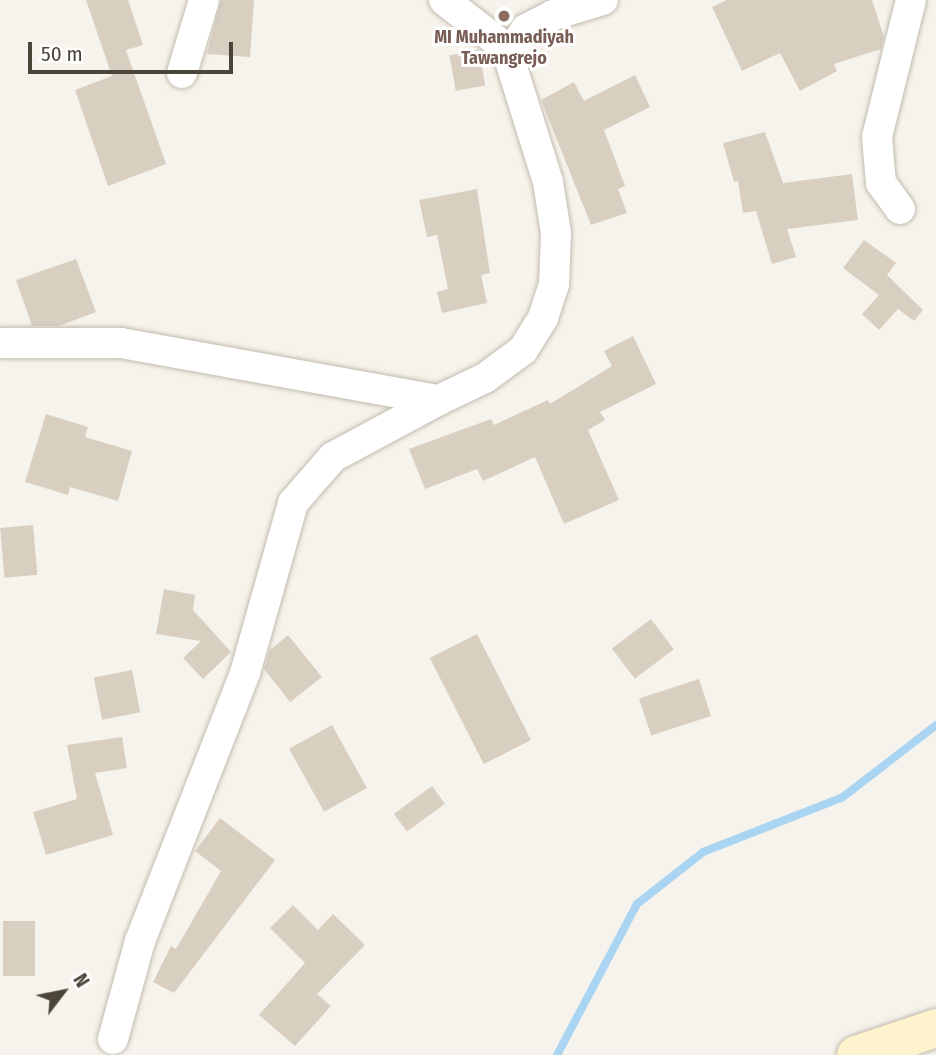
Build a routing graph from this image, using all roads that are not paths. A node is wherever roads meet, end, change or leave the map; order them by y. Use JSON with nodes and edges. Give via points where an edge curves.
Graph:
{"nodes":[{"id":1,"x":204,"y":0,"type":"edge"},
{"id":2,"x":444,"y":0,"type":"edge"},
{"id":3,"x":603,"y":0,"type":"edge"},
{"id":4,"x":911,"y":0,"type":"edge"},
{"id":5,"x":523,"y":27,"type":"edge"},
{"id":6,"x":182,"y":73,"type":"dead end"},
{"id":7,"x":900,"y":209,"type":"dead end"},
{"id":8,"x":1,"y":340,"type":"edge"},
{"id":9,"x":439,"y":400,"type":"junction"},
{"id":10,"x":936,"y":1028,"type":"edge"},
{"id":11,"x":113,"y":1039,"type":"dead end"},
{"id":12,"x":856,"y":1055,"type":"edge"}],
"edges":[{"from":1,"to":6,"type":"street"},
{"from":2,"to":5,"type":"street"},
{"from":3,"to":5,"type":"street"},
{"from":4,"to":7,"type":"street","via":[[877,137],[881,183]]},
{"from":5,"to":9,"type":"street","via":[[507,51],[548,183],[556,233],[554,285],[543,318],[523,350],[485,378]]},
{"from":8,"to":9,"type":"street","via":[[121,343]]},
{"from":9,"to":11,"type":"street","via":[[333,457],[293,503],[245,673],[140,941]]},
{"from":10,"to":12,"type":"main road"}]}
